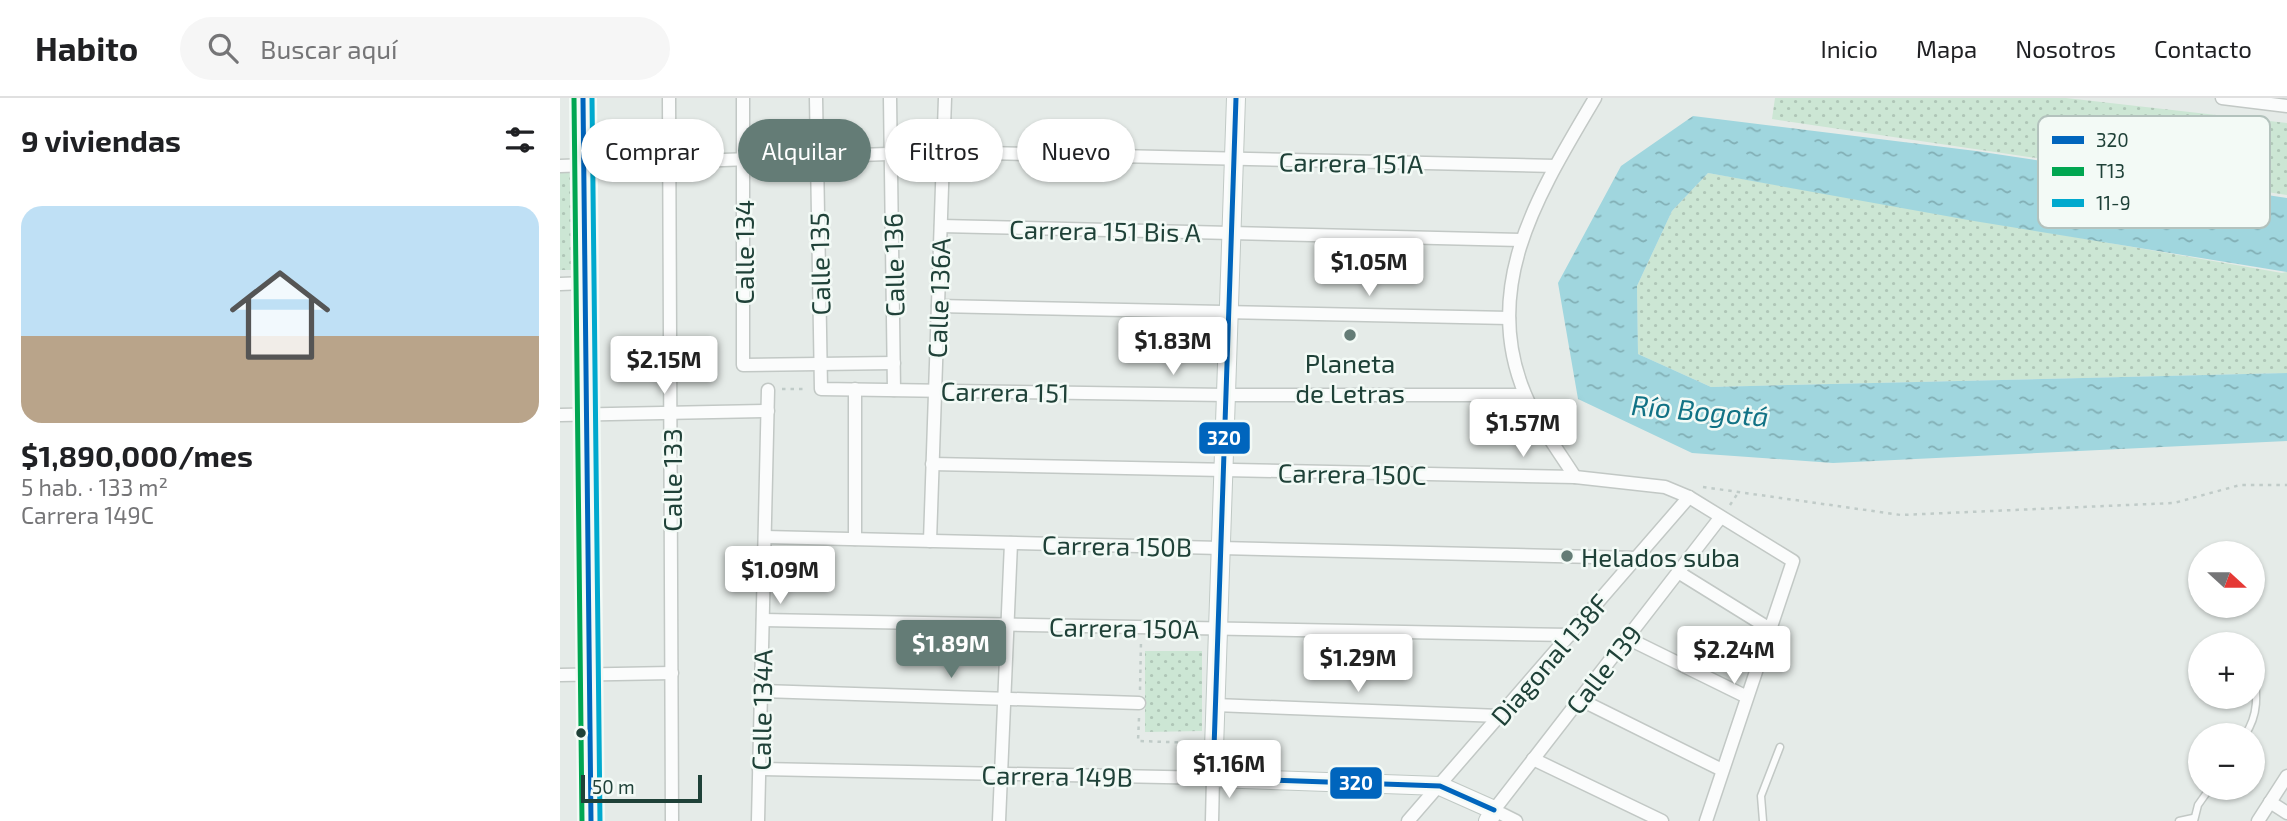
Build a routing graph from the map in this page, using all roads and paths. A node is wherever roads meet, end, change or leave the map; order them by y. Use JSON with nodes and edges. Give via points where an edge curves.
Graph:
{"nodes":[{"id":1,"x":583,"y":98,"type":"edge"},
{"id":2,"x":669,"y":98,"type":"edge"},
{"id":3,"x":743,"y":98,"type":"edge"},
{"id":4,"x":816,"y":98,"type":"edge"},
{"id":5,"x":890,"y":98,"type":"edge"},
{"id":6,"x":945,"y":98,"type":"edge"},
{"id":7,"x":1236,"y":98,"type":"edge"},
{"id":8,"x":1595,"y":98,"type":"edge"},
{"id":9,"x":2222,"y":98,"type":"edge"},
{"id":10,"x":2287,"y":106,"type":"edge"},
{"id":11,"x":583,"y":119,"type":"edge"},
{"id":12,"x":669,"y":119,"type":"edge"},
{"id":13,"x":743,"y":119,"type":"edge"},
{"id":14,"x":816,"y":119,"type":"edge"},
{"id":15,"x":890,"y":119,"type":"edge"},
{"id":16,"x":944,"y":119,"type":"edge"},
{"id":17,"x":1003,"y":153,"type":"edge"},
{"id":18,"x":1234,"y":159,"type":"junction"},
{"id":19,"x":581,"y":165,"type":"edge"},
{"id":20,"x":560,"y":166,"type":"edge"},
{"id":21,"x":1555,"y":166,"type":"junction"},
{"id":22,"x":584,"y":182,"type":"edge"},
{"id":23,"x":668,"y":182,"type":"edge"},
{"id":24,"x":743,"y":182,"type":"edge"},
{"id":25,"x":817,"y":182,"type":"edge"},
{"id":26,"x":891,"y":182,"type":"edge"},
{"id":27,"x":942,"y":182,"type":"edge"},
{"id":28,"x":941,"y":226,"type":"junction"},
{"id":29,"x":1231,"y":233,"type":"junction"},
{"id":30,"x":1521,"y":240,"type":"junction"},
{"id":31,"x":560,"y":284,"type":"edge"},
{"id":32,"x":586,"y":284,"type":"junction"},
{"id":33,"x":938,"y":306,"type":"junction"},
{"id":34,"x":1229,"y":312,"type":"junction"},
{"id":35,"x":1509,"y":318,"type":"junction"},
{"id":36,"x":894,"y":363,"type":"junction"},
{"id":37,"x":820,"y":364,"type":"junction"},
{"id":38,"x":821,"y":389,"type":"junction"},
{"id":39,"x":855,"y":389,"type":"junction"},
{"id":40,"x":768,"y":390,"type":"joint"},
{"id":41,"x":894,"y":390,"type":"junction"},
{"id":42,"x":935,"y":390,"type":"junction"},
{"id":43,"x":1226,"y":395,"type":"junction"},
{"id":44,"x":1525,"y":395,"type":"junction"},
{"id":45,"x":768,"y":411,"type":"junction"},
{"id":46,"x":671,"y":413,"type":"junction"},
{"id":47,"x":587,"y":414,"type":"junction"},
{"id":48,"x":560,"y":415,"type":"edge"},
{"id":49,"x":933,"y":464,"type":"junction"},
{"id":50,"x":1223,"y":470,"type":"junction"},
{"id":51,"x":1575,"y":477,"type":"junction"},
{"id":52,"x":2287,"y":485,"type":"edge"},
{"id":53,"x":1691,"y":491,"type":"junction"},
{"id":54,"x":1720,"y":518,"type":"junction"},
{"id":55,"x":765,"y":537,"type":"junction"},
{"id":56,"x":855,"y":539,"type":"junction"},
{"id":57,"x":930,"y":541,"type":"junction"},
{"id":58,"x":1011,"y":543,"type":"junction"},
{"id":59,"x":1221,"y":548,"type":"junction"},
{"id":60,"x":1636,"y":558,"type":"junction"},
{"id":61,"x":1678,"y":572,"type":"junction"},
{"id":62,"x":763,"y":620,"type":"junction"},
{"id":63,"x":1008,"y":625,"type":"junction"},
{"id":64,"x":1142,"y":627,"type":"junction"},
{"id":65,"x":1218,"y":629,"type":"junction"},
{"id":66,"x":1770,"y":629,"type":"junction"},
{"id":67,"x":1570,"y":635,"type":"junction"},
{"id":68,"x":1627,"y":638,"type":"junction"},
{"id":69,"x":672,"y":673,"type":"junction"},
{"id":70,"x":560,"y":676,"type":"edge"},
{"id":71,"x":590,"y":676,"type":"junction"},
{"id":72,"x":761,"y":691,"type":"junction"},
{"id":73,"x":1747,"y":697,"type":"junction"},
{"id":74,"x":1005,"y":699,"type":"junction"},
{"id":75,"x":1579,"y":699,"type":"junction"},
{"id":76,"x":1139,"y":703,"type":"junction"},
{"id":77,"x":1215,"y":705,"type":"junction"},
{"id":78,"x":1500,"y":716,"type":"junction"},
{"id":79,"x":1214,"y":743,"type":"junction"},
{"id":80,"x":1780,"y":747,"type":"dead end"},
{"id":81,"x":1533,"y":759,"type":"junction"},
{"id":82,"x":759,"y":769,"type":"junction"},
{"id":83,"x":1723,"y":771,"type":"junction"},
{"id":84,"x":1001,"y":774,"type":"junction"},
{"id":85,"x":2287,"y":776,"type":"edge"},
{"id":86,"x":1213,"y":778,"type":"junction"},
{"id":87,"x":1440,"y":786,"type":"junction"},
{"id":88,"x":2202,"y":800,"type":"edge"},
{"id":89,"x":2270,"y":802,"type":"junction"},
{"id":90,"x":2287,"y":813,"type":"edge"},
{"id":91,"x":1491,"y":815,"type":"edge"},
{"id":92,"x":2193,"y":820,"type":"edge"},
{"id":93,"x":591,"y":821,"type":"edge"},
{"id":94,"x":673,"y":821,"type":"edge"},
{"id":95,"x":758,"y":821,"type":"edge"},
{"id":96,"x":999,"y":821,"type":"edge"},
{"id":97,"x":1212,"y":821,"type":"edge"},
{"id":98,"x":1408,"y":821,"type":"edge"},
{"id":99,"x":1516,"y":821,"type":"edge"},
{"id":100,"x":1662,"y":821,"type":"edge"},
{"id":101,"x":1706,"y":821,"type":"edge"},
{"id":102,"x":1763,"y":821,"type":"edge"},
{"id":103,"x":2179,"y":821,"type":"edge"},
{"id":104,"x":2258,"y":821,"type":"edge"}],
"edges":[{"from":1,"to":11,"type":"main road"},
{"from":2,"to":12,"type":"street","name":"Calle 133"},
{"from":3,"to":13,"type":"street","name":"Calle 134"},
{"from":4,"to":14,"type":"street","name":"Calle 135"},
{"from":5,"to":15,"type":"street","name":"Calle 136"},
{"from":6,"to":16,"type":"street","name":"Calle 136A"},
{"from":7,"to":18,"type":"main road"},
{"from":8,"to":21,"type":"street"},
{"from":9,"to":10,"type":"street"},
{"from":17,"to":18,"type":"street","name":"Carrera 151A"},
{"from":18,"to":21,"type":"street","name":"Carrera 151A"},
{"from":18,"to":29,"type":"main road"},
{"from":19,"to":20,"type":"street","name":"Carrera 151A"},
{"from":21,"to":30,"type":"street"},
{"from":22,"to":32,"type":"main road"},
{"from":23,"to":46,"type":"street","name":"Calle 133"},
{"from":24,"to":37,"type":"street","name":"Calle 134","via":[[743,365]]},
{"from":25,"to":37,"type":"street","name":"Calle 135"},
{"from":26,"to":36,"type":"street","name":"Calle 136"},
{"from":27,"to":28,"type":"street","name":"Calle 136A"},
{"from":28,"to":29,"type":"street","name":"Carrera 151 Bis A"},
{"from":28,"to":33,"type":"street","name":"Calle 136A"},
{"from":29,"to":30,"type":"street","name":"Carrera 151 Bis A"},
{"from":29,"to":34,"type":"main road"},
{"from":30,"to":35,"type":"street","via":[[1512,274]]},
{"from":31,"to":32,"type":"street"},
{"from":32,"to":47,"type":"main road"},
{"from":33,"to":34,"type":"street"},
{"from":33,"to":42,"type":"street","name":"Calle 136A"},
{"from":34,"to":35,"type":"street"},
{"from":34,"to":43,"type":"main road"},
{"from":35,"to":44,"type":"street","via":[[1513,359]]},
{"from":36,"to":37,"type":"street"},
{"from":36,"to":41,"type":"street","name":"Calle 136"},
{"from":37,"to":38,"type":"street","name":"Calle 135"},
{"from":38,"to":39,"type":"street","name":"Carrera 151"},
{"from":38,"to":40,"type":"path"},
{"from":39,"to":41,"type":"street","name":"Carrera 151"},
{"from":39,"to":56,"type":"street"},
{"from":40,"to":45,"type":"street","name":"Calle 134A"},
{"from":41,"to":42,"type":"street","name":"Carrera 151"},
{"from":42,"to":43,"type":"street","name":"Carrera 151"},
{"from":42,"to":49,"type":"street","name":"Calle 136A"},
{"from":43,"to":44,"type":"street","name":"Carrera 151"},
{"from":43,"to":50,"type":"main road"},
{"from":44,"to":51,"type":"street"},
{"from":45,"to":46,"type":"street"},
{"from":45,"to":55,"type":"street","name":"Calle 134A"},
{"from":46,"to":47,"type":"street"},
{"from":46,"to":69,"type":"street","name":"Calle 133"},
{"from":47,"to":48,"type":"street"},
{"from":47,"to":71,"type":"main road"},
{"from":49,"to":50,"type":"street","name":"Carrera 150C"},
{"from":49,"to":57,"type":"street","name":"Calle 136A"},
{"from":50,"to":51,"type":"street","name":"Carrera 150C"},
{"from":50,"to":59,"type":"main road"},
{"from":51,"to":53,"type":"street","name":"Carrera 150C"},
{"from":52,"to":53,"type":"path","via":[[2240,485],[2174,503],[1901,515]]},
{"from":53,"to":54,"type":"street","name":"Carrera 150C"},
{"from":53,"to":60,"type":"street","name":"Diagonal 138F"},
{"from":54,"to":61,"type":"street","name":"Calle 139"},
{"from":54,"to":66,"type":"street","name":"Carrera 150C","via":[[1793,561]]},
{"from":55,"to":56,"type":"street","name":"Carrera 150B"},
{"from":55,"to":62,"type":"street","name":"Calle 134A"},
{"from":56,"to":57,"type":"street","name":"Carrera 150B"},
{"from":57,"to":58,"type":"street","name":"Carrera 150B"},
{"from":58,"to":59,"type":"street","name":"Carrera 150B"},
{"from":58,"to":63,"type":"street"},
{"from":59,"to":60,"type":"street","name":"Carrera 150B"},
{"from":59,"to":65,"type":"main road"},
{"from":60,"to":67,"type":"street","name":"Diagonal 138F"},
{"from":61,"to":66,"type":"street"},
{"from":61,"to":68,"type":"street","name":"Calle 139"},
{"from":62,"to":63,"type":"street","name":"Carrera 150A"},
{"from":62,"to":72,"type":"street","name":"Calle 134A"},
{"from":63,"to":64,"type":"street","name":"Carrera 150A"},
{"from":63,"to":74,"type":"street"},
{"from":64,"to":65,"type":"street","name":"Carrera 150A"},
{"from":64,"to":76,"type":"path"},
{"from":65,"to":67,"type":"street","name":"Carrera 150A"},
{"from":65,"to":77,"type":"main road"},
{"from":66,"to":73,"type":"street"},
{"from":67,"to":78,"type":"street","name":"Diagonal 138F"},
{"from":68,"to":73,"type":"street"},
{"from":68,"to":75,"type":"street","name":"Calle 139"},
{"from":69,"to":71,"type":"street"},
{"from":69,"to":94,"type":"street","name":"Calle 133"},
{"from":70,"to":71,"type":"street"},
{"from":71,"to":93,"type":"main road"},
{"from":72,"to":74,"type":"street"},
{"from":72,"to":82,"type":"street","name":"Calle 134A"},
{"from":73,"to":83,"type":"street"},
{"from":74,"to":76,"type":"street"},
{"from":74,"to":84,"type":"street"},
{"from":75,"to":81,"type":"street","name":"Calle 139"},
{"from":75,"to":83,"type":"street"},
{"from":76,"to":79,"type":"path","via":[[1138,741]]},
{"from":77,"to":78,"type":"street"},
{"from":77,"to":79,"type":"main road"},
{"from":78,"to":87,"type":"street","name":"Diagonal 138F"},
{"from":79,"to":86,"type":"main road"},
{"from":80,"to":102,"type":"lane","via":[[1761,796]]},
{"from":81,"to":91,"type":"street","name":"Calle 139"},
{"from":81,"to":100,"type":"street"},
{"from":82,"to":84,"type":"street","name":"Carrera 149B"},
{"from":82,"to":95,"type":"street","name":"Calle 134A"},
{"from":83,"to":101,"type":"street"},
{"from":84,"to":86,"type":"street","name":"Carrera 149B"},
{"from":84,"to":96,"type":"street"},
{"from":85,"to":89,"type":"street"},
{"from":86,"to":87,"type":"main road","name":"Carrera 149B"},
{"from":86,"to":97,"type":"street"},
{"from":87,"to":91,"type":"main road","name":"Carrera 149B"},
{"from":87,"to":98,"type":"street","name":"Diagonal 138F"},
{"from":88,"to":92,"type":"lane"},
{"from":89,"to":90,"type":"street"},
{"from":89,"to":104,"type":"street"},
{"from":91,"to":99,"type":"street","name":"Carrera 149B"},
{"from":92,"to":103,"type":"lane"}]}
